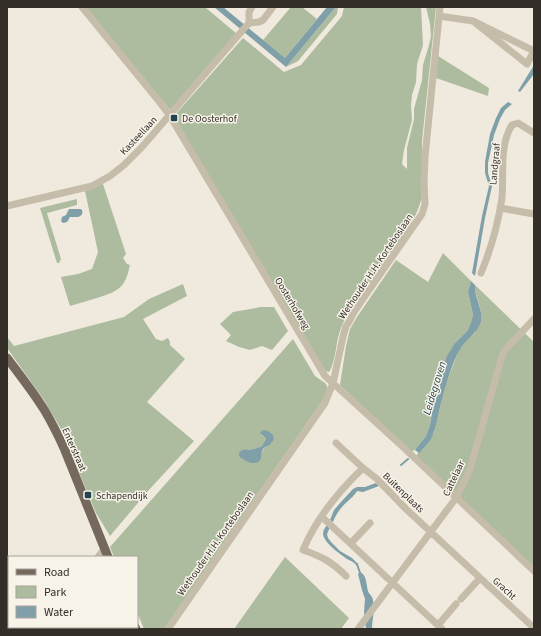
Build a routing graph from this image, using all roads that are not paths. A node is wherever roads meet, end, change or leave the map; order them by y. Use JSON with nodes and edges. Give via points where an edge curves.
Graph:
{"nodes":[{"id":1,"x":82,"y":7,"type":"edge"},
{"id":2,"x":252,"y":7,"type":"edge"},
{"id":3,"x":273,"y":7,"type":"edge"},
{"id":4,"x":440,"y":7,"type":"edge"},
{"id":5,"x":439,"y":16,"type":"junction"},
{"id":6,"x":473,"y":21,"type":"junction"},
{"id":7,"x":249,"y":23,"type":"junction"},
{"id":8,"x":170,"y":116,"type":"junction"},
{"id":9,"x":534,"y":133,"type":"edge"},
{"id":10,"x":7,"y":206,"type":"edge"},
{"id":11,"x":500,"y":208,"type":"junction"},
{"id":12,"x":534,"y":214,"type":"edge"},
{"id":13,"x":480,"y":273,"type":"dead end"},
{"id":14,"x":534,"y":319,"type":"edge"},
{"id":15,"x":7,"y":358,"type":"edge"},
{"id":16,"x":333,"y":383,"type":"junction"},
{"id":17,"x":336,"y":443,"type":"dead end"},
{"id":18,"x":363,"y":468,"type":"junction"},
{"id":19,"x":456,"y":498,"type":"junction"},
{"id":20,"x":325,"y":520,"type":"junction"},
{"id":21,"x":370,"y":523,"type":"dead end"},
{"id":22,"x":431,"y":531,"type":"junction"},
{"id":23,"x":351,"y":543,"type":"junction"},
{"id":24,"x":106,"y":553,"type":"edge"},
{"id":25,"x":534,"y":571,"type":"edge"},
{"id":26,"x":346,"y":576,"type":"dead end"},
{"id":27,"x":480,"y":578,"type":"junction"},
{"id":28,"x":393,"y":582,"type":"junction"},
{"id":29,"x":360,"y":626,"type":"edge"},
{"id":30,"x":440,"y":627,"type":"edge"},
{"id":31,"x":534,"y":628,"type":"edge"},
{"id":32,"x":168,"y":629,"type":"edge"}],
"edges":[{"from":1,"to":8,"type":"street","name":"Oosterhofweg"},
{"from":2,"to":7,"type":"street","via":[[249,12]]},
{"from":3,"to":7,"type":"street","name":"Kasteellaan","via":[[260,22]]},
{"from":4,"to":5,"type":"street","name":"Wethouder H.H. Korteboslaan"},
{"from":5,"to":6,"type":"street"},
{"from":5,"to":16,"type":"street","name":"Wethouder H.H. Korteboslaan","via":[[425,157],[424,209],[346,326]]},
{"from":6,"to":6,"type":"street","via":[[515,54],[527,64],[534,51]]},
{"from":7,"to":8,"type":"street","name":"Kasteellaan"},
{"from":8,"to":10,"type":"street","name":"Kasteellaan","via":[[124,165],[92,186]]},
{"from":8,"to":16,"type":"street","name":"Oosterhofweg","via":[[325,376]]},
{"from":9,"to":11,"type":"street","name":"Landgraaf","via":[[520,123],[515,123],[507,137]]},
{"from":11,"to":12,"type":"street"},
{"from":11,"to":13,"type":"street","name":"Landgraaf","via":[[492,241]]},
{"from":14,"to":19,"type":"street","name":"Cattelaar","via":[[502,356],[470,469]]},
{"from":15,"to":24,"type":"main road","name":"Enterstraat","via":[[45,411],[56,432]]},
{"from":16,"to":19,"type":"street","name":"Oosterhofweg"},
{"from":16,"to":32,"type":"street","name":"Wethouder H.H. Korteboslaan","via":[[325,403]]},
{"from":17,"to":18,"type":"street","name":"Buitenplaats"},
{"from":18,"to":20,"type":"street","via":[[339,493]]},
{"from":18,"to":22,"type":"street","name":"Buitenplaats"},
{"from":19,"to":22,"type":"street","name":"Cattelaar"},
{"from":19,"to":25,"type":"street","name":"Oosterhofweg"},
{"from":20,"to":23,"type":"street"},
{"from":20,"to":26,"type":"street","via":[[308,539],[303,550],[320,556]]},
{"from":21,"to":23,"type":"street"},
{"from":22,"to":27,"type":"street","name":"Gracht"},
{"from":22,"to":28,"type":"street","name":"Cattelaar"},
{"from":23,"to":28,"type":"street"},
{"from":27,"to":30,"type":"street","name":"Gracht","via":[[458,601]]},
{"from":27,"to":31,"type":"street","name":"Gracht"},
{"from":28,"to":29,"type":"street","name":"Cattelaar"},
{"from":28,"to":30,"type":"street","name":"Gracht"}]}
